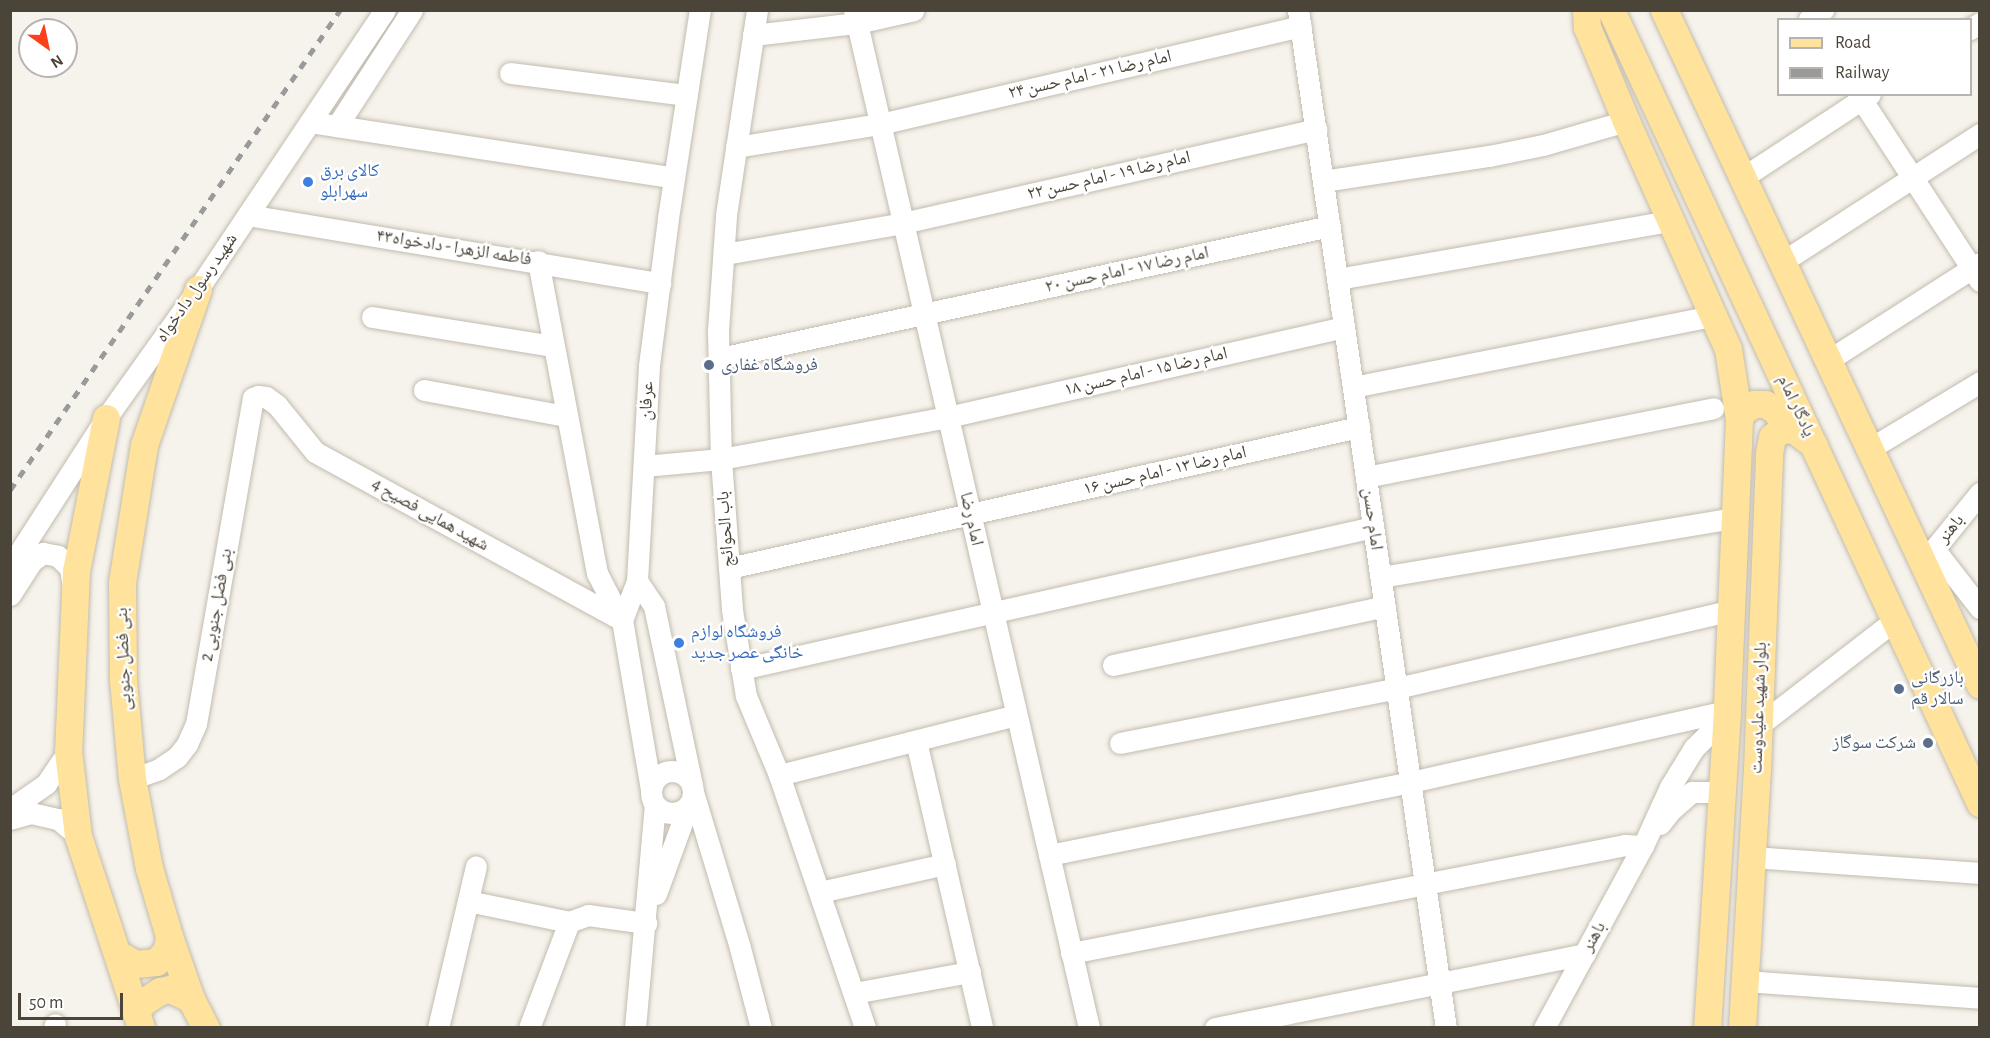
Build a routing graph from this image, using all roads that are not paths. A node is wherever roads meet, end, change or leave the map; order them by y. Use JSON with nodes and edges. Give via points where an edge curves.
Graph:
{"nodes":[{"id":1,"x":385,"y":10,"type":"edge"},
{"id":2,"x":412,"y":10,"type":"edge"},
{"id":3,"x":700,"y":10,"type":"edge"},
{"id":4,"x":757,"y":10,"type":"edge"},
{"id":5,"x":914,"y":10,"type":"edge"},
{"id":6,"x":1586,"y":10,"type":"edge"},
{"id":7,"x":1611,"y":10,"type":"edge"},
{"id":8,"x":1664,"y":10,"type":"edge"},
{"id":9,"x":855,"y":17,"type":"edge"},
{"id":10,"x":1299,"y":18,"type":"edge"},
{"id":11,"x":753,"y":35,"type":"junction"},
{"id":12,"x":510,"y":73,"type":"dead end"},
{"id":13,"x":687,"y":95,"type":"junction"},
{"id":14,"x":1863,"y":96,"type":"edge"},
{"id":15,"x":1626,"y":121,"type":"junction"},
{"id":16,"x":310,"y":122,"type":"junction"},
{"id":17,"x":880,"y":124,"type":"junction"},
{"id":18,"x":337,"y":126,"type":"junction"},
{"id":19,"x":1316,"y":129,"type":"junction"},
{"id":20,"x":1980,"y":134,"type":"edge"},
{"id":21,"x":735,"y":147,"type":"junction"},
{"id":22,"x":674,"y":178,"type":"junction"},
{"id":23,"x":1742,"y":178,"type":"junction"},
{"id":24,"x":1912,"y":178,"type":"junction"},
{"id":25,"x":1323,"y":181,"type":"junction"},
{"id":26,"x":248,"y":215,"type":"junction"},
{"id":27,"x":1671,"y":221,"type":"junction"},
{"id":28,"x":903,"y":223,"type":"junction"},
{"id":29,"x":1330,"y":226,"type":"junction"},
{"id":30,"x":724,"y":254,"type":"junction"},
{"id":31,"x":538,"y":261,"type":"junction"},
{"id":32,"x":1782,"y":262,"type":"junction"},
{"id":33,"x":1977,"y":271,"type":"edge"},
{"id":34,"x":1337,"y":279,"type":"junction"},
{"id":35,"x":660,"y":283,"type":"junction"},
{"id":36,"x":198,"y":289,"type":"junction"},
{"id":37,"x":924,"y":314,"type":"junction"},
{"id":38,"x":1713,"y":316,"type":"junction"},
{"id":39,"x":372,"y":317,"type":"dead end"},
{"id":40,"x":1344,"y":327,"type":"junction"},
{"id":41,"x":554,"y":346,"type":"junction"},
{"id":42,"x":720,"y":358,"type":"junction"},
{"id":43,"x":1827,"y":361,"type":"junction"},
{"id":44,"x":1980,"y":382,"type":"edge"},
{"id":45,"x":1353,"y":387,"type":"junction"},
{"id":46,"x":424,"y":390,"type":"dead end"},
{"id":47,"x":253,"y":398,"type":"joint"},
{"id":48,"x":1713,"y":408,"type":"dead end"},
{"id":49,"x":567,"y":416,"type":"junction"},
{"id":50,"x":948,"y":417,"type":"junction"},
{"id":51,"x":106,"y":418,"type":"junction"},
{"id":52,"x":1738,"y":419,"type":"junction"},
{"id":53,"x":1359,"y":427,"type":"junction"},
{"id":54,"x":1781,"y":430,"type":"junction"},
{"id":55,"x":1814,"y":445,"type":"junction"},
{"id":56,"x":1869,"y":449,"type":"junction"},
{"id":57,"x":722,"y":459,"type":"junction"},
{"id":58,"x":644,"y":466,"type":"junction"},
{"id":59,"x":1366,"y":477,"type":"junction"},
{"id":60,"x":1980,"y":493,"type":"edge"},
{"id":61,"x":970,"y":515,"type":"junction"},
{"id":62,"x":1735,"y":518,"type":"junction"},
{"id":63,"x":1374,"y":527,"type":"junction"},
{"id":64,"x":1928,"y":557,"type":"junction"},
{"id":65,"x":10,"y":567,"type":"edge"},
{"id":66,"x":729,"y":568,"type":"junction"},
{"id":67,"x":1381,"y":577,"type":"junction"},
{"id":68,"x":637,"y":580,"type":"junction"},
{"id":69,"x":75,"y":592,"type":"junction"},
{"id":70,"x":10,"y":595,"type":"edge"},
{"id":71,"x":1385,"y":606,"type":"junction"},
{"id":72,"x":1980,"y":608,"type":"edge"},
{"id":73,"x":1731,"y":610,"type":"junction"},
{"id":74,"x":993,"y":612,"type":"junction"},
{"id":75,"x":622,"y":620,"type":"junction"},
{"id":76,"x":1894,"y":621,"type":"junction"},
{"id":77,"x":1113,"y":665,"type":"dead end"},
{"id":78,"x":741,"y":669,"type":"junction"},
{"id":79,"x":1980,"y":685,"type":"edge"},
{"id":80,"x":1397,"y":687,"type":"junction"},
{"id":81,"x":1016,"y":715,"type":"junction"},
{"id":82,"x":1727,"y":720,"type":"junction"},
{"id":83,"x":1758,"y":726,"type":"junction"},
{"id":84,"x":916,"y":741,"type":"junction"},
{"id":85,"x":1120,"y":743,"type":"dead end"},
{"id":86,"x":68,"y":751,"type":"junction"},
{"id":87,"x":778,"y":775,"type":"junction"},
{"id":88,"x":132,"y":780,"type":"junction"},
{"id":89,"x":1411,"y":782,"type":"junction"},
{"id":90,"x":1722,"y":792,"type":"junction"},
{"id":91,"x":691,"y":795,"type":"junction"},
{"id":92,"x":653,"y":798,"type":"junction"},
{"id":93,"x":1980,"y":802,"type":"edge"},
{"id":94,"x":10,"y":810,"type":"edge"},
{"id":95,"x":10,"y":819,"type":"edge"},
{"id":96,"x":78,"y":836,"type":"junction"},
{"id":97,"x":1643,"y":846,"type":"junction"},
{"id":98,"x":1049,"y":855,"type":"junction"},
{"id":99,"x":1752,"y":857,"type":"junction"},
{"id":100,"x":945,"y":864,"type":"junction"},
{"id":101,"x":476,"y":866,"type":"dead end"},
{"id":102,"x":1980,"y":873,"type":"edge"},
{"id":103,"x":1425,"y":884,"type":"junction"},
{"id":104,"x":820,"y":892,"type":"junction"},
{"id":105,"x":468,"y":901,"type":"junction"},
{"id":106,"x":569,"y":922,"type":"junction"},
{"id":107,"x":646,"y":923,"type":"junction"},
{"id":108,"x":169,"y":936,"type":"junction"},
{"id":109,"x":1071,"y":953,"type":"junction"},
{"id":110,"x":118,"y":954,"type":"junction"},
{"id":111,"x":1585,"y":954,"type":"junction"},
{"id":112,"x":970,"y":972,"type":"junction"},
{"id":113,"x":1745,"y":981,"type":"junction"},
{"id":114,"x":1440,"y":984,"type":"junction"},
{"id":115,"x":854,"y":993,"type":"junction"},
{"id":116,"x":1980,"y":998,"type":"edge"},
{"id":117,"x":191,"y":999,"type":"junction"},
{"id":118,"x":139,"y":1020,"type":"edge"},
{"id":119,"x":206,"y":1028,"type":"edge"},
{"id":120,"x":438,"y":1028,"type":"edge"},
{"id":121,"x":529,"y":1028,"type":"edge"},
{"id":122,"x":635,"y":1028,"type":"edge"},
{"id":123,"x":761,"y":1028,"type":"edge"},
{"id":124,"x":865,"y":1028,"type":"edge"},
{"id":125,"x":982,"y":1028,"type":"edge"},
{"id":126,"x":1089,"y":1028,"type":"edge"},
{"id":127,"x":1215,"y":1028,"type":"edge"},
{"id":128,"x":1446,"y":1028,"type":"edge"},
{"id":129,"x":1544,"y":1028,"type":"edge"},
{"id":130,"x":1707,"y":1028,"type":"edge"},
{"id":131,"x":1742,"y":1028,"type":"edge"}],
"edges":[{"from":1,"to":16,"type":"street","name":"شهید رسول دادخواه"},
{"from":2,"to":18,"type":"street"},
{"from":3,"to":13,"type":"street","name":"عرفان"},
{"from":4,"to":11,"type":"street","name":"باب الحوائج"},
{"from":5,"to":9,"type":"street"},
{"from":6,"to":15,"type":"main road","name":"بلوار شهید علیدوست","via":[[1587,27]]},
{"from":7,"to":55,"type":"main road","name":"یادگار امام"},
{"from":8,"to":23,"type":"main road"},
{"from":9,"to":11,"type":"street","via":[[805,29]]},
{"from":9,"to":17,"type":"street","name":"امام رضا"},
{"from":10,"to":17,"type":"street","name":"امام رضا ۲۱ - امام حسن ۲۴"},
{"from":10,"to":19,"type":"street","name":"امام حسن"},
{"from":11,"to":21,"type":"street","name":"باب الحوائج"},
{"from":12,"to":13,"type":"street"},
{"from":13,"to":22,"type":"street","name":"عرفان"},
{"from":14,"to":23,"type":"street"},
{"from":14,"to":24,"type":"street"},
{"from":15,"to":25,"type":"street","via":[[1489,156]]},
{"from":15,"to":27,"type":"main road","name":"بلوار شهید علیدوست"},
{"from":16,"to":18,"type":"street"},
{"from":16,"to":26,"type":"street","name":"شهید رسول دادخواه"},
{"from":17,"to":21,"type":"street","name":"امام رضا ۲۱ - امام حسن ۲۴"},
{"from":17,"to":28,"type":"street","name":"امام رضا"},
{"from":18,"to":22,"type":"street"},
{"from":19,"to":25,"type":"street","name":"امام حسن"},
{"from":19,"to":28,"type":"street","name":"امام رضا ۱۹ - امام حسن ۲۲"},
{"from":20,"to":24,"type":"street"},
{"from":21,"to":30,"type":"street","name":"باب الحوائج"},
{"from":22,"to":35,"type":"street","name":"عرفان"},
{"from":23,"to":32,"type":"main road"},
{"from":24,"to":32,"type":"street"},
{"from":24,"to":33,"type":"street"},
{"from":25,"to":29,"type":"street","name":"امام حسن"},
{"from":26,"to":31,"type":"street","name":"فاطمه الزهرا - دادخواه۴۳"},
{"from":26,"to":36,"type":"street","name":"شهید رسول دادخواه"},
{"from":27,"to":34,"type":"street"},
{"from":27,"to":38,"type":"main road","name":"بلوار شهید علیدوست"},
{"from":28,"to":30,"type":"street","name":"امام رضا ۱۹ - امام حسن ۲۲"},
{"from":28,"to":37,"type":"street","name":"امام رضا"},
{"from":29,"to":34,"type":"street","name":"امام حسن"},
{"from":29,"to":37,"type":"street","name":"امام رضا ۱۷ - امام حسن ۲۰"},
{"from":30,"to":42,"type":"street","name":"باب الحوائج","via":[[718,331]]},
{"from":31,"to":35,"type":"street","name":"فاطمه الزهرا - دادخواه۴۳"},
{"from":31,"to":41,"type":"street"},
{"from":32,"to":43,"type":"main road"},
{"from":33,"to":43,"type":"street"},
{"from":34,"to":40,"type":"street","name":"امام حسن"},
{"from":35,"to":58,"type":"street","name":"عرفان","via":[[649,365]]},
{"from":36,"to":51,"type":"street","name":"شهید رسول دادخواه"},
{"from":36,"to":88,"type":"main road","name":"بنی فضل جنوبی","via":[[144,445],[122,582],[123,680]]},
{"from":37,"to":42,"type":"street","name":"امام رضا ۱۷ - امام حسن ۲۰"},
{"from":37,"to":50,"type":"street","name":"امام رضا"},
{"from":38,"to":45,"type":"street"},
{"from":38,"to":52,"type":"main road","name":"بلوار شهید علیدوست","via":[[1728,349]]},
{"from":39,"to":41,"type":"street"},
{"from":40,"to":45,"type":"street","name":"امام حسن"},
{"from":40,"to":50,"type":"street","name":"امام رضا ۱۵ - امام حسن ۱۸"},
{"from":41,"to":49,"type":"street"},
{"from":42,"to":57,"type":"street","name":"باب الحوائج"},
{"from":43,"to":56,"type":"main road"},
{"from":44,"to":56,"type":"street"},
{"from":45,"to":53,"type":"street","name":"امام حسن"},
{"from":46,"to":49,"type":"street"},
{"from":47,"to":75,"type":"street","name":"شهید همایی فصیح 4","via":[[266,396],[277,405],[315,452]]},
{"from":47,"to":88,"type":"street","name":"بنی فضل جنوبی 2","via":[[196,724],[177,757]]},
{"from":48,"to":59,"type":"street"},
{"from":49,"to":75,"type":"street","via":[[597,573]]},
{"from":50,"to":57,"type":"street","name":"امام رضا ۱۵ - امام حسن ۱۸"},
{"from":50,"to":61,"type":"street","name":"امام رضا"},
{"from":51,"to":65,"type":"street","name":"شهید رسول دادخواه"},
{"from":51,"to":69,"type":"main road"},
{"from":52,"to":54,"type":"main road","via":[[1754,404],[1765,404],[1781,419]]},
{"from":52,"to":62,"type":"main road","name":"بلوار شهید علیدوست"},
{"from":53,"to":59,"type":"street","name":"امام حسن"},
{"from":53,"to":61,"type":"street","name":"امام رضا ۱۳ - امام حسن ۱۶"},
{"from":54,"to":55,"type":"main road","via":[[1793,429]]},
{"from":54,"to":83,"type":"main road","name":"بلوار شهید علیدوست","via":[[1772,437],[1769,453]]},
{"from":55,"to":76,"type":"main road","name":"یادگار امام"},
{"from":56,"to":64,"type":"main road"},
{"from":57,"to":58,"type":"street","name":"امام رضا ۱۵ - امام حسن ۱۸"},
{"from":57,"to":66,"type":"street","name":"باب الحوائج"},
{"from":58,"to":68,"type":"street","name":"عرفان"},
{"from":59,"to":63,"type":"street","name":"امام حسن"},
{"from":60,"to":64,"type":"street","name":"باهنر"},
{"from":61,"to":66,"type":"street","name":"امام رضا ۱۳ - امام حسن ۱۶"},
{"from":61,"to":74,"type":"street","name":"امام رضا"},
{"from":62,"to":67,"type":"street"},
{"from":62,"to":73,"type":"main road","name":"بلوار شهید علیدوست"},
{"from":63,"to":67,"type":"street","name":"امام حسن"},
{"from":63,"to":74,"type":"street"},
{"from":64,"to":72,"type":"street"},
{"from":64,"to":79,"type":"main road"},
{"from":66,"to":78,"type":"street","name":"باب الحوائج"},
{"from":67,"to":71,"type":"street","name":"امام حسن"},
{"from":68,"to":75,"type":"street","name":"عرفان"},
{"from":68,"to":91,"type":"street","via":[[654,606]]},
{"from":69,"to":70,"type":"street","via":[[70,568],[58,556],[43,553],[32,561]]},
{"from":69,"to":86,"type":"main road"},
{"from":71,"to":77,"type":"street"},
{"from":71,"to":80,"type":"street","name":"امام حسن"},
{"from":73,"to":80,"type":"street"},
{"from":73,"to":82,"type":"main road","name":"بلوار شهید علیدوست"},
{"from":74,"to":78,"type":"street"},
{"from":74,"to":81,"type":"street","name":"امام رضا"},
{"from":75,"to":92,"type":"street"},
{"from":76,"to":83,"type":"street"},
{"from":76,"to":93,"type":"main road","name":"یادگار امام"},
{"from":78,"to":87,"type":"street","name":"باب الحوائج","via":[[746,696]]},
{"from":80,"to":85,"type":"street"},
{"from":80,"to":89,"type":"street","name":"امام حسن"},
{"from":81,"to":84,"type":"street"},
{"from":81,"to":98,"type":"street","name":"امام رضا"},
{"from":82,"to":89,"type":"street"},
{"from":82,"to":90,"type":"main road","name":"بلوار شهید علیدوست"},
{"from":82,"to":97,"type":"street","name":"باهنر","via":[[1694,748],[1670,787]]},
{"from":83,"to":99,"type":"main road","name":"بلوار شهید علیدوست"},
{"from":84,"to":87,"type":"street"},
{"from":84,"to":100,"type":"street"},
{"from":86,"to":94,"type":"street","via":[[46,784]]},
{"from":86,"to":96,"type":"main road"},
{"from":87,"to":104,"type":"street","name":"باب الحوائج"},
{"from":88,"to":108,"type":"main road","name":"بنی فضل جنوبی","via":[[149,868]]},
{"from":89,"to":98,"type":"street"},
{"from":89,"to":103,"type":"street","name":"امام حسن"},
{"from":90,"to":97,"type":"street","name":"باهنر","via":[[1692,792],[1683,798]]},
{"from":90,"to":130,"type":"main road","name":"بلوار شهید علیدوست"},
{"from":91,"to":92,"type":"street","via":[[682,811],[668,813]]},
{"from":91,"to":92,"type":"street","via":[[684,775],[673,771],[656,779]]},
{"from":91,"to":107,"type":"street"},
{"from":91,"to":123,"type":"street"},
{"from":92,"to":107,"type":"street"},
{"from":95,"to":96,"type":"street","via":[[31,813],[58,819]]},
{"from":96,"to":110,"type":"main road"},
{"from":97,"to":103,"type":"street","via":[[1625,846]]},
{"from":97,"to":111,"type":"street","name":"باهنر"},
{"from":98,"to":109,"type":"street","name":"امام رضا"},
{"from":99,"to":102,"type":"street"},
{"from":99,"to":113,"type":"main road","name":"بلوار شهید علیدوست"},
{"from":100,"to":104,"type":"street"},
{"from":100,"to":112,"type":"street"},
{"from":101,"to":105,"type":"street"},
{"from":103,"to":109,"type":"street"},
{"from":103,"to":114,"type":"street","name":"امام حسن"},
{"from":104,"to":115,"type":"street","name":"باب الحوائج"},
{"from":105,"to":106,"type":"street"},
{"from":105,"to":120,"type":"street"},
{"from":106,"to":107,"type":"street","via":[[588,915]]},
{"from":106,"to":121,"type":"street"},
{"from":107,"to":122,"type":"street"},
{"from":108,"to":110,"type":"main road","via":[[167,950],[156,962],[135,964]]},
{"from":108,"to":117,"type":"main road","name":"بنی فضل جنوبی"},
{"from":109,"to":126,"type":"street","name":"امام رضا"},
{"from":110,"to":118,"type":"main road"},
{"from":111,"to":114,"type":"street"},
{"from":111,"to":129,"type":"street","name":"باهنر"},
{"from":112,"to":115,"type":"street"},
{"from":112,"to":125,"type":"street"},
{"from":113,"to":116,"type":"street"},
{"from":113,"to":131,"type":"main road","name":"بلوار شهید علیدوست"},
{"from":114,"to":127,"type":"street"},
{"from":114,"to":128,"type":"street","name":"امام حسن"},
{"from":115,"to":124,"type":"street","name":"باب الحوائج"},
{"from":117,"to":118,"type":"main road","via":[[170,989],[160,991],[143,1002]]},
{"from":117,"to":119,"type":"main road","name":"بنی فضل جنوبی"}]}
